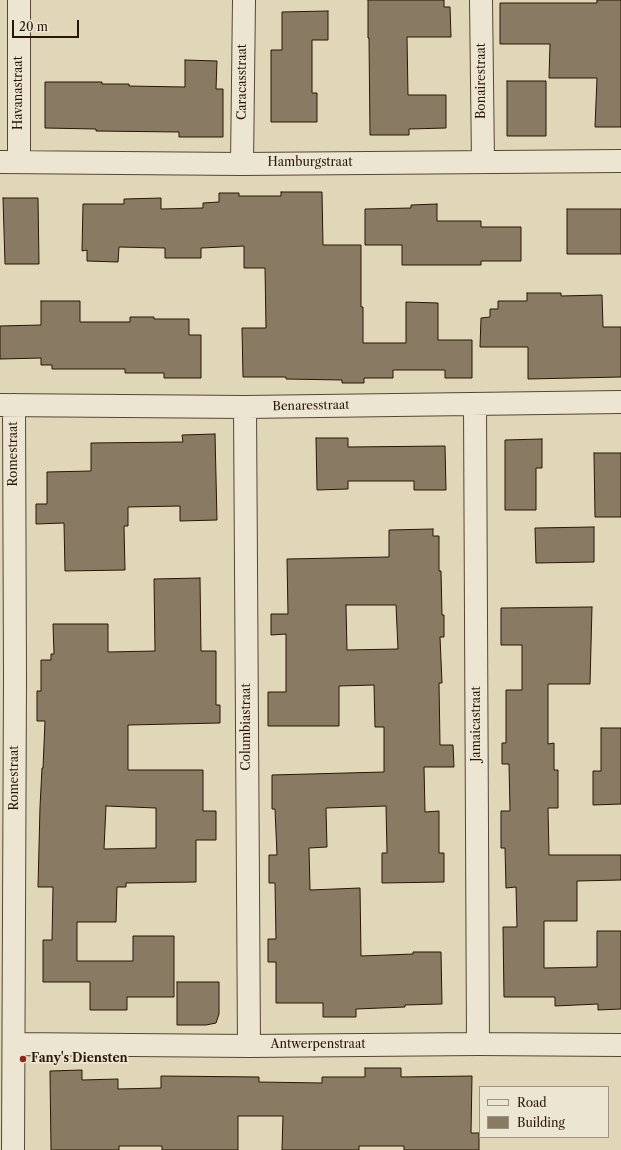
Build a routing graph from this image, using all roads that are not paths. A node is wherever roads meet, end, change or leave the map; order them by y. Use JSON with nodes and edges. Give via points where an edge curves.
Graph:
{"nodes":[{"id":1,"x":19,"y":0,"type":"edge"},
{"id":2,"x":244,"y":0,"type":"edge"},
{"id":3,"x":481,"y":0,"type":"edge"},
{"id":4,"x":621,"y":161,"type":"edge"},
{"id":5,"x":10,"y":162,"type":"edge"},
{"id":6,"x":482,"y":162,"type":"junction"},
{"id":7,"x":242,"y":164,"type":"junction"},
{"id":8,"x":621,"y":402,"type":"edge"},
{"id":9,"x":475,"y":404,"type":"junction"},
{"id":10,"x":7,"y":405,"type":"edge"},
{"id":11,"x":245,"y":407,"type":"junction"},
{"id":12,"x":14,"y":1044,"type":"junction"},
{"id":13,"x":478,"y":1044,"type":"junction"},
{"id":14,"x":621,"y":1045,"type":"edge"},
{"id":15,"x":249,"y":1046,"type":"junction"},
{"id":16,"x":13,"y":1150,"type":"edge"}],
"edges":[{"from":1,"to":5,"type":"street","name":"Havanastraat"},
{"from":2,"to":7,"type":"street","name":"Caracasstraat"},
{"from":3,"to":6,"type":"street","name":"Bonairestraat"},
{"from":4,"to":6,"type":"street","name":"Hamburgstraat"},
{"from":5,"to":7,"type":"street","name":"Hamburgstraat"},
{"from":6,"to":7,"type":"street","name":"Hamburgstraat"},
{"from":8,"to":9,"type":"street","name":"Benaresstraat"},
{"from":9,"to":11,"type":"street","name":"Benaresstraat"},
{"from":9,"to":13,"type":"street","name":"Jamaicastraat"},
{"from":10,"to":11,"type":"street","name":"Benaresstraat"},
{"from":10,"to":12,"type":"street","name":"Romestraat","via":[[15,678]]},
{"from":11,"to":15,"type":"street","name":"Columbiastraat"},
{"from":12,"to":15,"type":"street","name":"Antwerpenstraat"},
{"from":12,"to":16,"type":"street","name":"Romestraat"},
{"from":13,"to":14,"type":"street","name":"Antwerpenstraat"},
{"from":13,"to":15,"type":"street","name":"Antwerpenstraat"}]}
